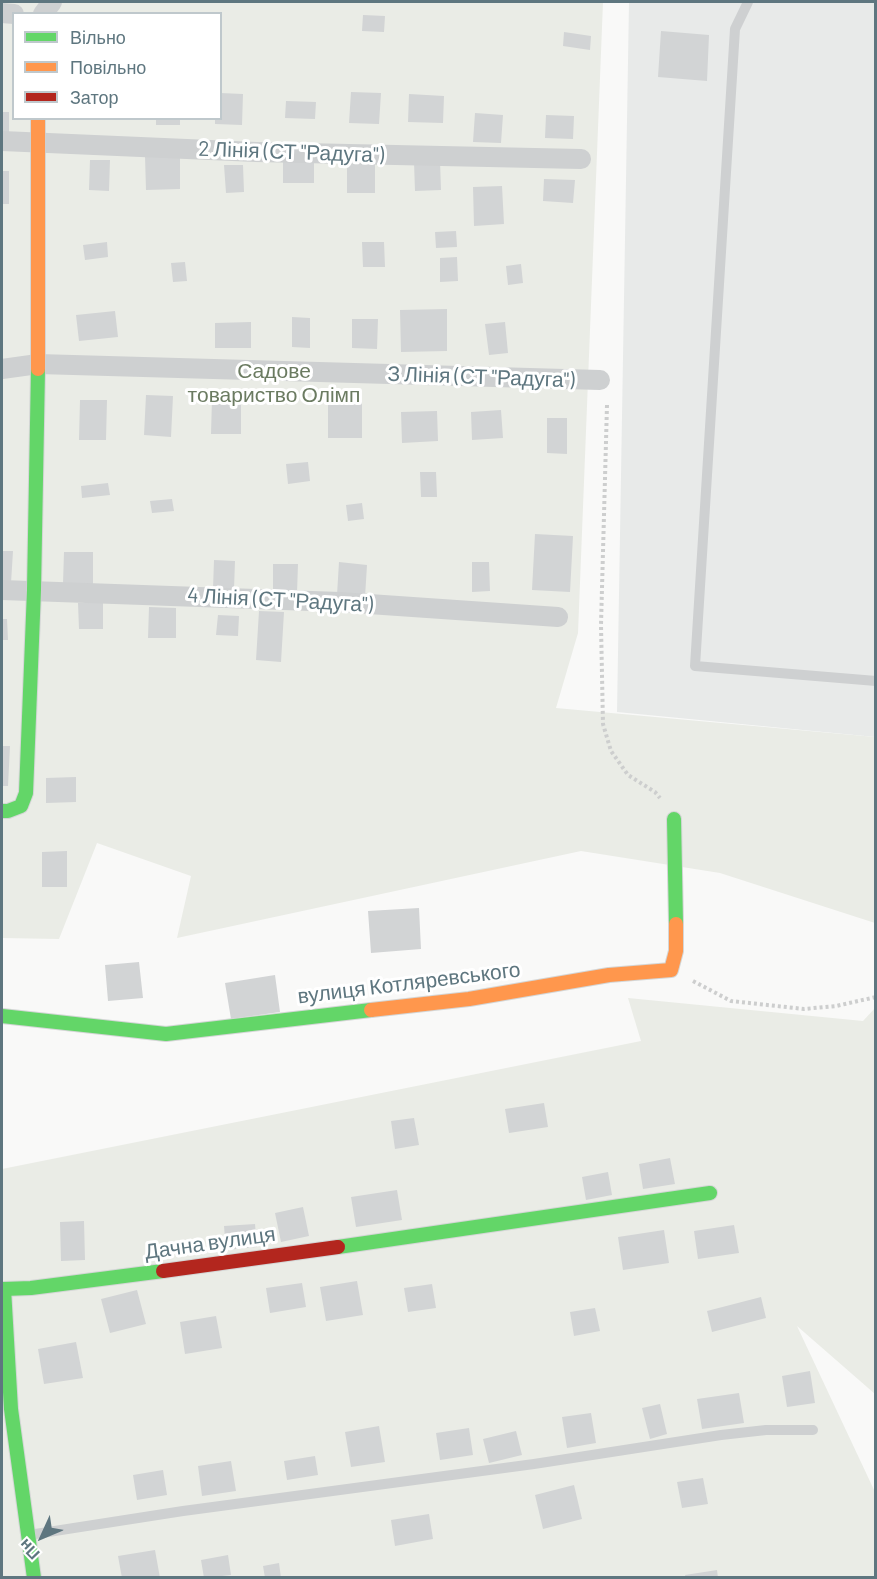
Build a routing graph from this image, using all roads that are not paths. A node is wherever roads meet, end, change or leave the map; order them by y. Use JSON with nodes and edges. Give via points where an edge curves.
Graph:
{"nodes":[{"id":1,"x":748,"y":2,"type":"edge"},
{"id":2,"x":38,"y":120,"type":"edge"},
{"id":3,"x":2,"y":141,"type":"edge"},
{"id":4,"x":39,"y":142,"type":"junction"},
{"id":5,"x":581,"y":159,"type":"dead end"},
{"id":6,"x":38,"y":364,"type":"junction"},
{"id":7,"x":2,"y":369,"type":"edge"},
{"id":8,"x":600,"y":380,"type":"dead end"},
{"id":9,"x":2,"y":590,"type":"edge"},
{"id":10,"x":34,"y":590,"type":"junction"},
{"id":11,"x":558,"y":617,"type":"dead end"},
{"id":12,"x":876,"y":681,"type":"edge"},
{"id":13,"x":2,"y":811,"type":"edge"},
{"id":14,"x":674,"y":819,"type":"road end"},
{"id":15,"x":2,"y":1016,"type":"edge"},
{"id":16,"x":710,"y":1193,"type":"dead end"},
{"id":17,"x":813,"y":1430,"type":"dead end"},
{"id":18,"x":28,"y":1535,"type":"junction"},
{"id":19,"x":34,"y":1578,"type":"edge"}],
"edges":[{"from":1,"to":12,"type":"lane","via":[[735,28],[695,666]]},
{"from":2,"to":4,"type":"street"},
{"from":3,"to":4,"type":"street","name":"2 Лінія (СТ \"Радуга\")"},
{"from":4,"to":5,"type":"street","name":"2 Лінія (СТ \"Радуга\")","via":[[256,152]]},
{"from":4,"to":6,"type":"street"},
{"from":6,"to":7,"type":"street","name":"З Лінія (СТ \"Радуга\")"},
{"from":6,"to":8,"type":"street","name":"З Лінія (СТ \"Радуга\")"},
{"from":6,"to":10,"type":"street"},
{"from":9,"to":10,"type":"street","name":"4 Лінія (СТ \"Радуга\")"},
{"from":10,"to":11,"type":"street","name":"4 Лінія (СТ \"Радуга\")","via":[[340,602]]},
{"from":10,"to":13,"type":"street","via":[[26,793],[21,806]]},
{"from":14,"to":15,"type":"street","name":"вулиця Котляревського","via":[[676,951],[671,970],[609,975],[469,999],[166,1034]]},
{"from":16,"to":18,"type":"street","name":"Дачна вулиця","via":[[201,1266],[4,1289],[11,1409]]},
{"from":17,"to":18,"type":"lane","via":[[720,1435]]},
{"from":18,"to":19,"type":"street","name":"Дачна вулиця"}]}
